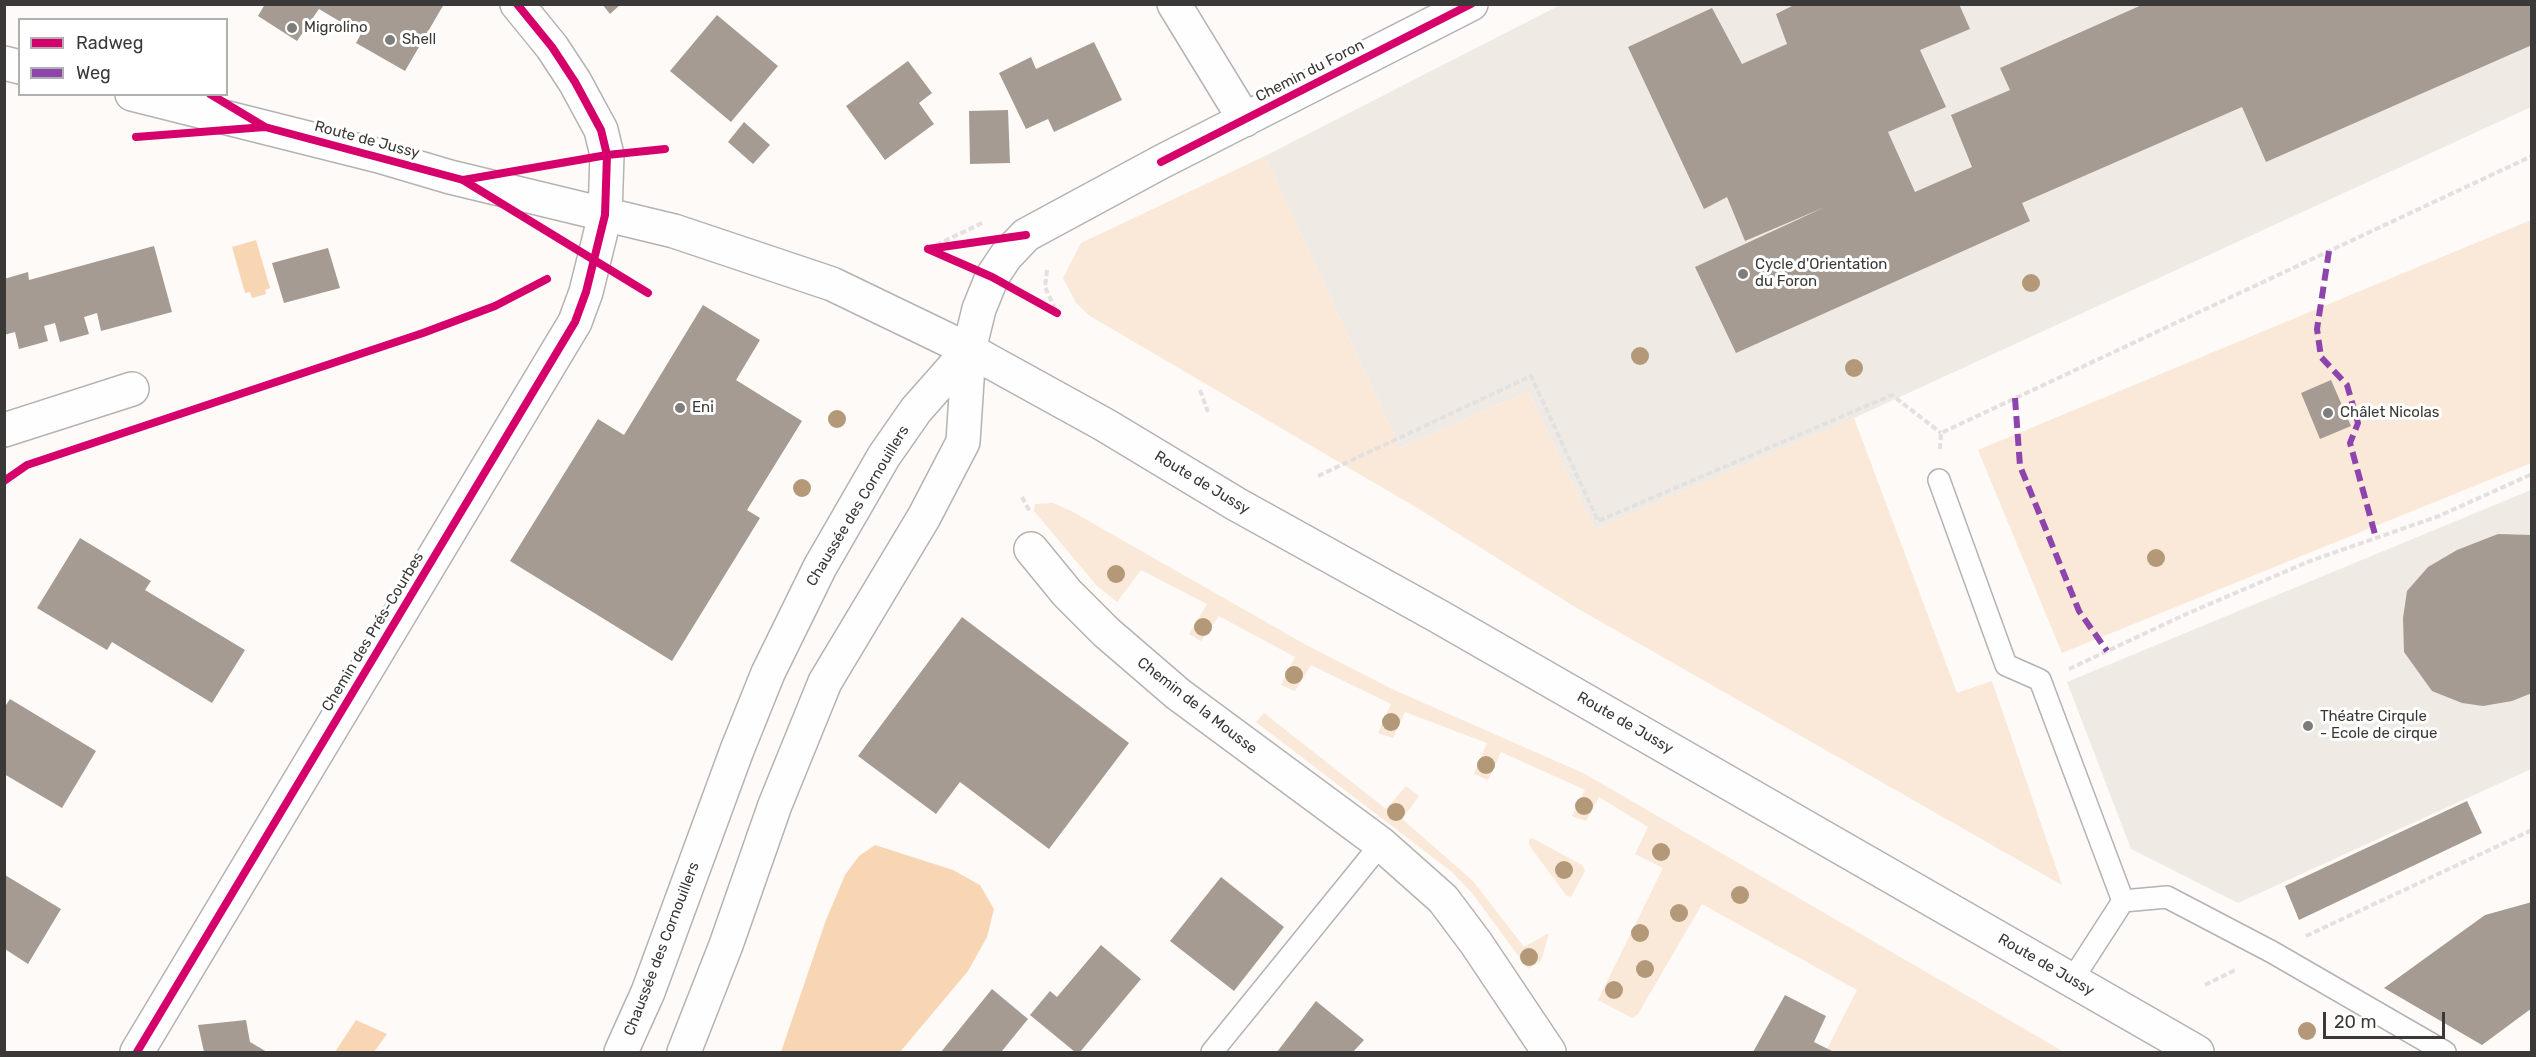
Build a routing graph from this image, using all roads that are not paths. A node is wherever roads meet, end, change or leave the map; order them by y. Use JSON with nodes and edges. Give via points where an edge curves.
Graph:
{"nodes":[{"id":1,"x":517,"y":4,"type":"edge"},
{"id":2,"x":1174,"y":4,"type":"edge"},
{"id":3,"x":1471,"y":4,"type":"edge"},
{"id":4,"x":140,"y":96,"type":"edge"},
{"id":5,"x":1245,"y":120,"type":"junction"},
{"id":6,"x":604,"y":215,"type":"junction"},
{"id":7,"x":969,"y":350,"type":"junction"},
{"id":8,"x":132,"y":389,"type":"dead end"},
{"id":9,"x":4,"y":430,"type":"edge"},
{"id":10,"x":1939,"y":480,"type":"road end"},
{"id":11,"x":1031,"y":549,"type":"dead end"},
{"id":12,"x":1381,"y":844,"type":"junction"},
{"id":13,"x":2123,"y":901,"type":"junction"},
{"id":14,"x":2072,"y":980,"type":"junction"},
{"id":15,"x":137,"y":1053,"type":"edge"},
{"id":16,"x":621,"y":1053,"type":"edge"},
{"id":17,"x":684,"y":1053,"type":"edge"},
{"id":18,"x":1212,"y":1053,"type":"edge"},
{"id":19,"x":1549,"y":1053,"type":"edge"},
{"id":20,"x":2197,"y":1053,"type":"edge"},
{"id":21,"x":2445,"y":1053,"type":"edge"}],
"edges":[{"from":1,"to":6,"type":"street","name":"Chemin des Prés-Courbes","via":[[552,47],[601,130],[607,155]]},
{"from":2,"to":5,"type":"street"},
{"from":3,"to":5,"type":"street","name":"Chemin du Foron"},
{"from":4,"to":6,"type":"street","name":"Route de Jussy"},
{"from":5,"to":7,"type":"street","name":"Chemin du Foron","via":[[1026,234],[992,277]]},
{"from":6,"to":7,"type":"street","name":"Route de Jussy","via":[[674,231],[832,284]]},
{"from":6,"to":15,"type":"street","name":"Chemin des Prés-Courbes","via":[[586,292],[574,322]]},
{"from":7,"to":14,"type":"street","name":"Route de Jussy"},
{"from":7,"to":16,"type":"street","name":"Chaussée des Cornouillers","via":[[916,410],[820,567],[764,684],[648,992]]},
{"from":7,"to":17,"type":"street","via":[[963,442],[924,517],[825,682],[775,805]]},
{"from":8,"to":9,"type":"street"},
{"from":10,"to":13,"type":"lane","via":[[2006,665],[2040,680]]},
{"from":11,"to":12,"type":"street","name":"Chemin de la Mousse","via":[[1090,616],[1169,686]]},
{"from":12,"to":18,"type":"lane"},
{"from":12,"to":19,"type":"street","name":"Chemin de la Mousse","via":[[1443,899]]},
{"from":13,"to":14,"type":"lane"},
{"from":13,"to":21,"type":"lane","via":[[2167,897],[2272,952]]},
{"from":14,"to":20,"type":"street","name":"Route de Jussy"}]}
